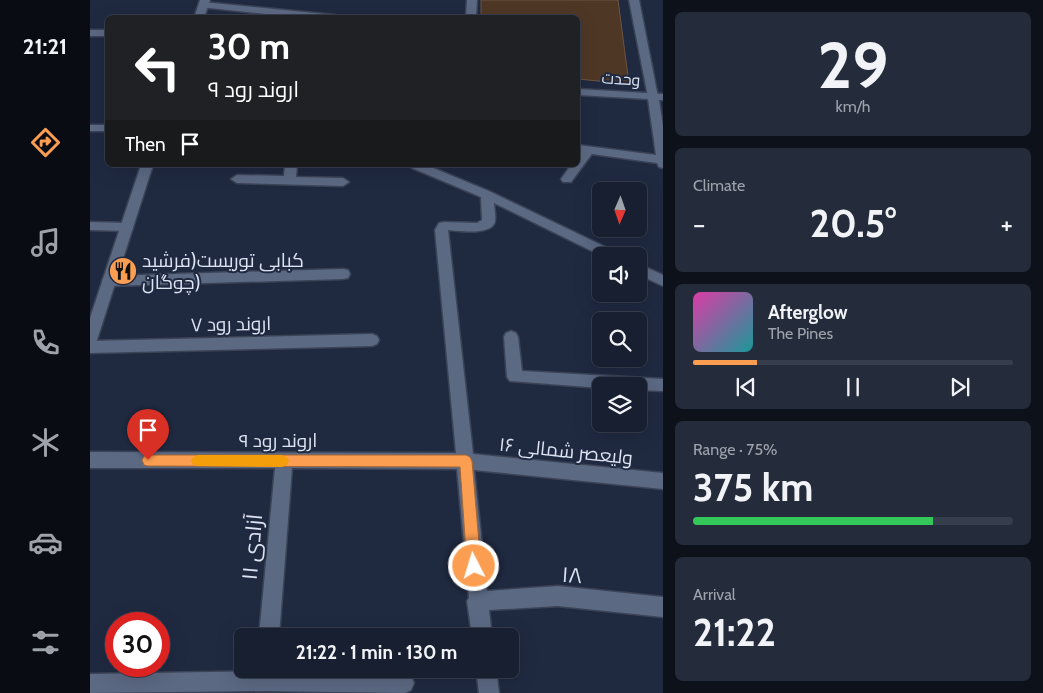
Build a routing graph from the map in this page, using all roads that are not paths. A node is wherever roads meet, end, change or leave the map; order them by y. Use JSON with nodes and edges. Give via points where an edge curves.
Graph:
{"nodes":[{"id":1,"x":472,"y":0,"type":"edge"},
{"id":2,"x":634,"y":0,"type":"edge"},
{"id":3,"x":204,"y":3,"type":"edge"},
{"id":4,"x":200,"y":15,"type":"edge"},
{"id":5,"x":309,"y":15,"type":"edge"},
{"id":6,"x":472,"y":15,"type":"edge"},
{"id":7,"x":90,"y":33,"type":"edge"},
{"id":8,"x":105,"y":33,"type":"edge"},
{"id":9,"x":580,"y":92,"type":"edge"},
{"id":10,"x":658,"y":97,"type":"edge"},
{"id":11,"x":90,"y":128,"type":"edge"},
{"id":12,"x":105,"y":128,"type":"edge"},
{"id":13,"x":583,"y":150,"type":"edge"},
{"id":14,"x":663,"y":162,"type":"edge"},
{"id":15,"x":146,"y":167,"type":"edge"},
{"id":16,"x":291,"y":167,"type":"edge"},
{"id":17,"x":421,"y":167,"type":"edge"},
{"id":18,"x":576,"y":167,"type":"edge"},
{"id":19,"x":237,"y":179,"type":"dead end"},
{"id":20,"x":567,"y":179,"type":"dead end"},
{"id":21,"x":289,"y":181,"type":"junction"},
{"id":22,"x":343,"y":182,"type":"dead end"},
{"id":23,"x":487,"y":195,"type":"junction"},
{"id":24,"x":90,"y":226,"type":"edge"},
{"id":25,"x":127,"y":227,"type":"junction"},
{"id":26,"x":594,"y":247,"type":"edge"},
{"id":27,"x":647,"y":273,"type":"edge"},
{"id":28,"x":343,"y":274,"type":"dead end"},
{"id":29,"x":109,"y":281,"type":"junction"},
{"id":30,"x":663,"y":281,"type":"edge"},
{"id":31,"x":511,"y":337,"type":"dead end"},
{"id":32,"x":90,"y":340,"type":"edge"},
{"id":33,"x":372,"y":340,"type":"dead end"},
{"id":34,"x":90,"y":347,"type":"edge"},
{"id":35,"x":663,"y":385,"type":"edge"},
{"id":36,"x":90,"y":460,"type":"edge"},
{"id":37,"x":284,"y":461,"type":"junction"},
{"id":38,"x":466,"y":461,"type":"junction"},
{"id":39,"x":663,"y":482,"type":"edge"},
{"id":40,"x":477,"y":601,"type":"junction"},
{"id":41,"x":663,"y":608,"type":"edge"},
{"id":42,"x":270,"y":628,"type":"edge"},
{"id":43,"x":481,"y":628,"type":"edge"},
{"id":44,"x":487,"y":678,"type":"edge"},
{"id":45,"x":266,"y":681,"type":"edge"},
{"id":46,"x":404,"y":683,"type":"dead end"},
{"id":47,"x":90,"y":684,"type":"edge"},
{"id":48,"x":489,"y":693,"type":"edge"}],
"edges":[{"from":1,"to":6,"type":"street"},
{"from":2,"to":10,"type":"street"},
{"from":3,"to":4,"type":"street"},
{"from":3,"to":5,"type":"street"},
{"from":7,"to":8,"type":"street"},
{"from":9,"to":10,"type":"street","name":"وحدت"},
{"from":10,"to":14,"type":"street"},
{"from":11,"to":12,"type":"street"},
{"from":13,"to":14,"type":"street"},
{"from":15,"to":25,"type":"street"},
{"from":16,"to":21,"type":"street"},
{"from":17,"to":23,"type":"street"},
{"from":18,"to":20,"type":"street"},
{"from":19,"to":21,"type":"street"},
{"from":21,"to":22,"type":"street"},
{"from":23,"to":26,"type":"street"},
{"from":23,"to":38,"type":"street","via":[[489,222],[478,227],[444,226],[441,230]]},
{"from":24,"to":25,"type":"street"},
{"from":25,"to":29,"type":"street"},
{"from":27,"to":30,"type":"street"},
{"from":28,"to":29,"type":"street"},
{"from":29,"to":32,"type":"street"},
{"from":31,"to":35,"type":"street","via":[[515,377]]},
{"from":33,"to":34,"type":"street","name":"اروند رود ۷"},
{"from":36,"to":37,"type":"street","name":"اروند رود ۹"},
{"from":37,"to":38,"type":"street","name":"اروند رود ۹"},
{"from":37,"to":42,"type":"street","name":"آزادی ۱۱"},
{"from":38,"to":39,"type":"street","name":"ولیعصر شمالی ۱۶"},
{"from":38,"to":40,"type":"street"},
{"from":40,"to":41,"type":"street","name":"۱۸","via":[[558,596]]},
{"from":40,"to":43,"type":"street"},
{"from":44,"to":48,"type":"street"},
{"from":45,"to":46,"type":"street"},
{"from":45,"to":47,"type":"street"}]}
